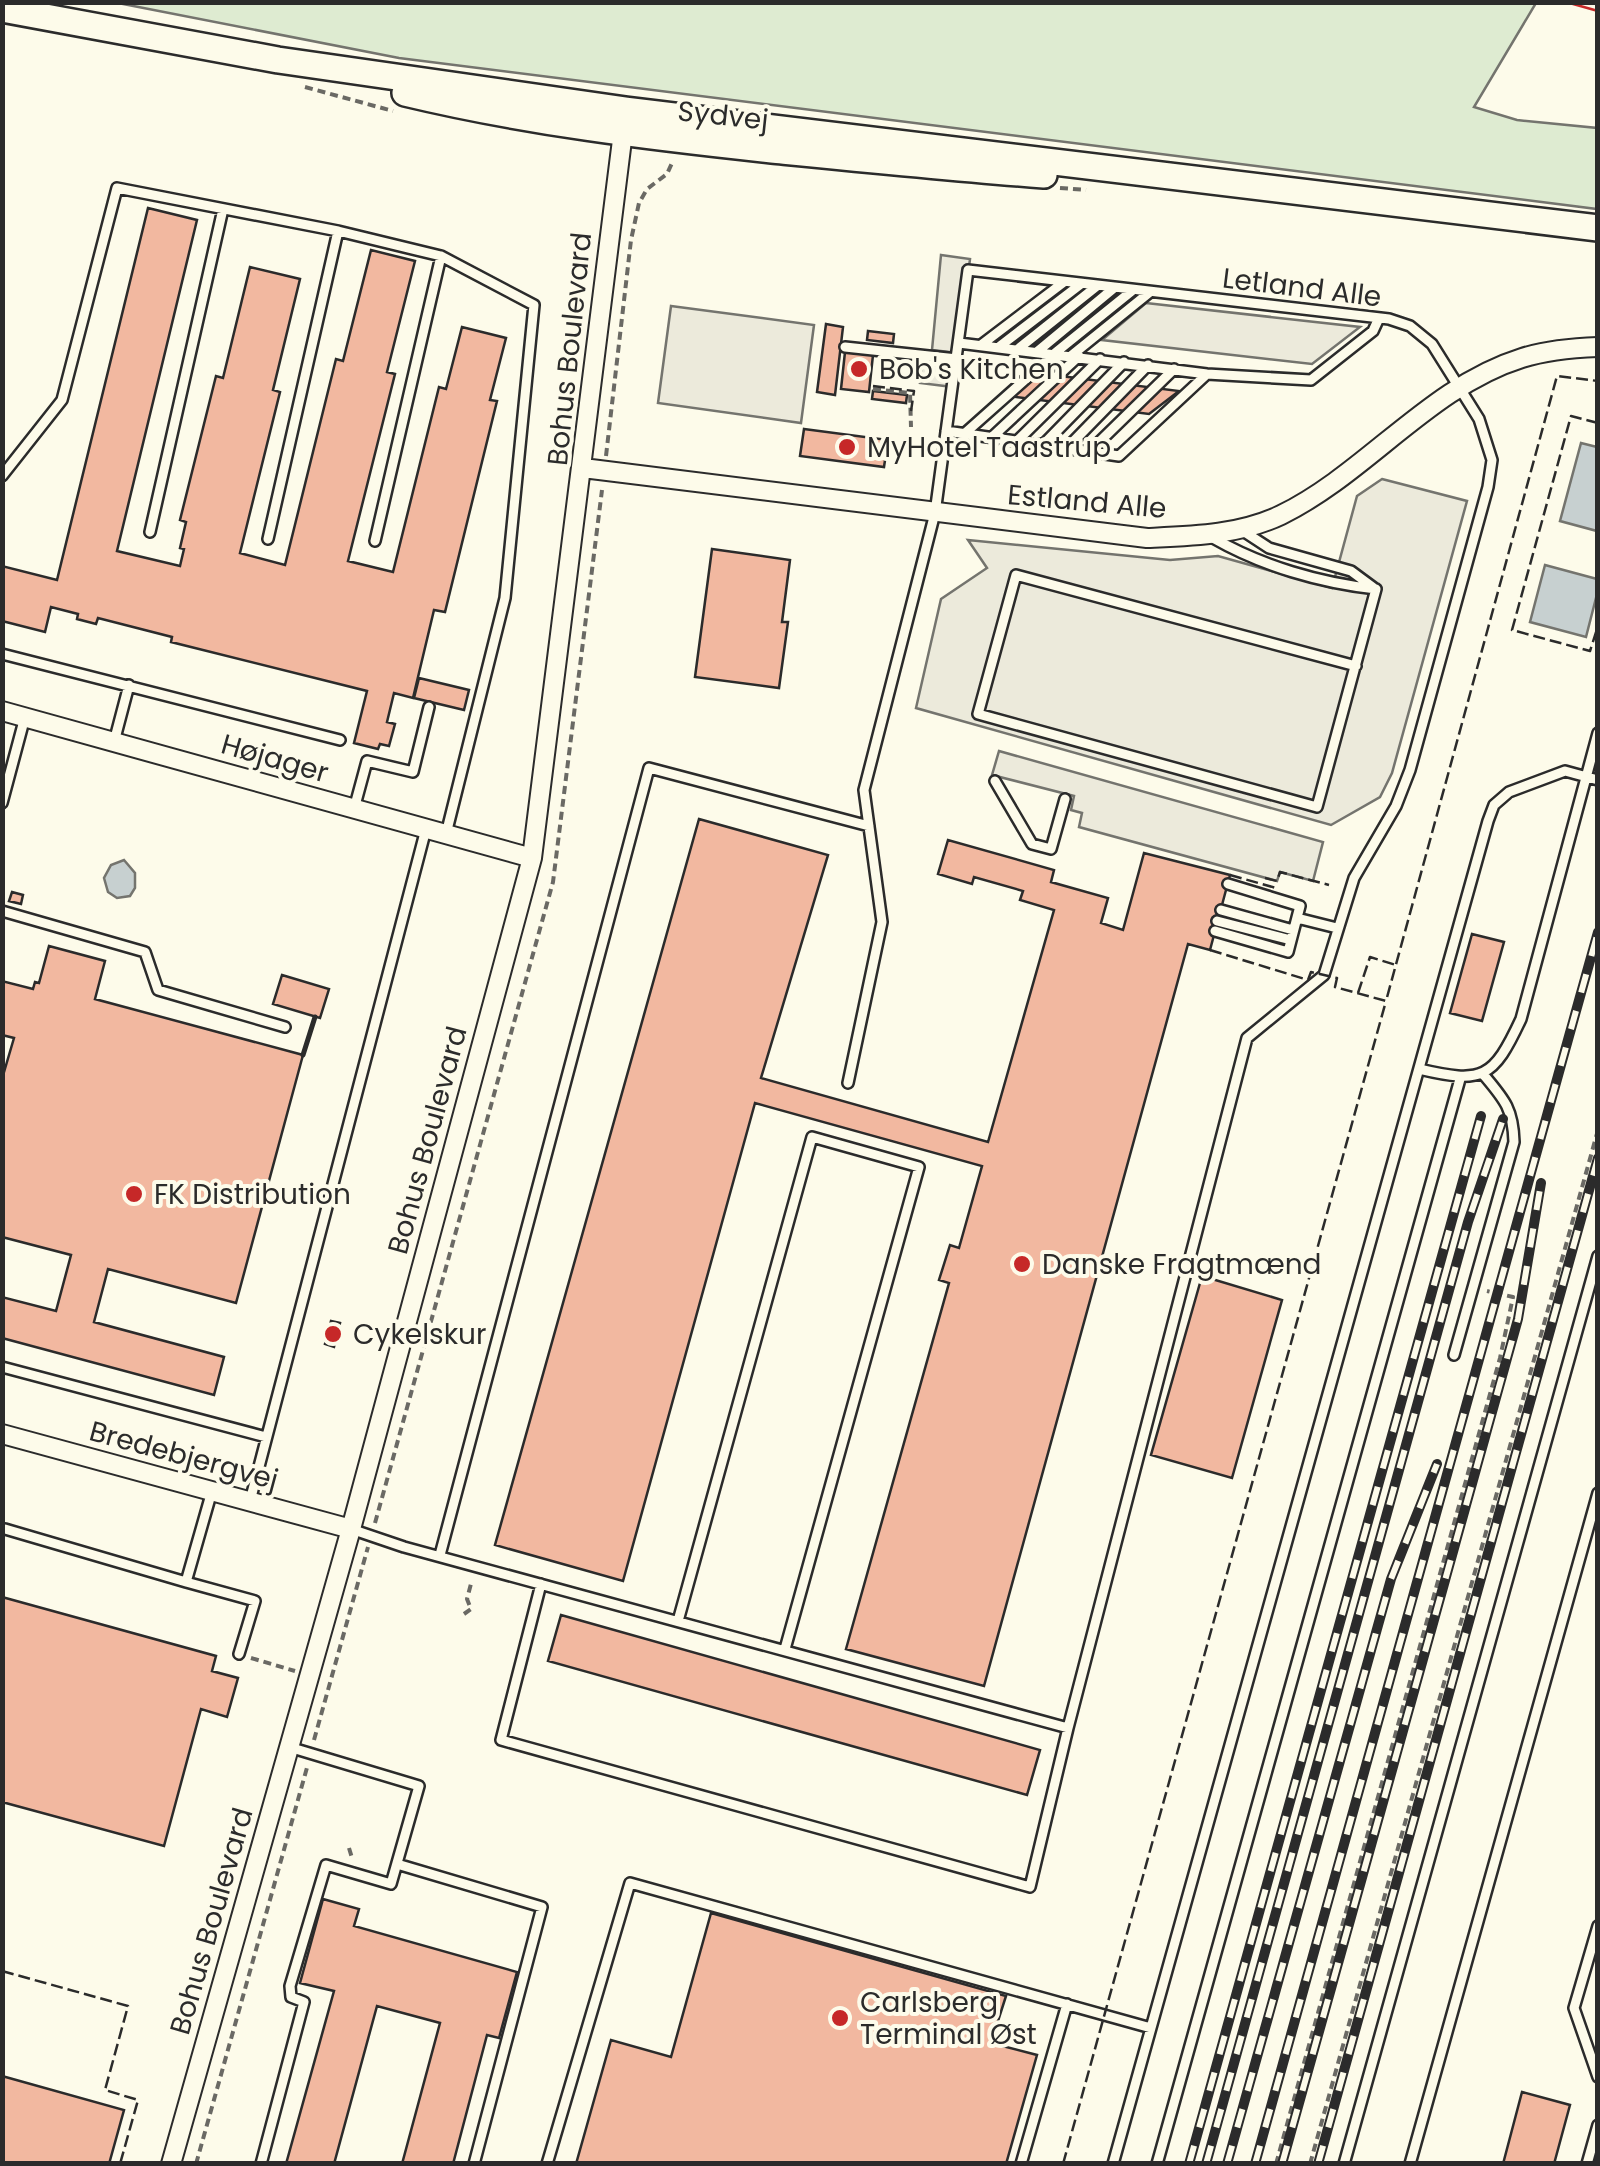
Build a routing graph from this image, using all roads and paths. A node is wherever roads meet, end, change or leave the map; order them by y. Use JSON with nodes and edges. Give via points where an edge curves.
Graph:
{"nodes":[{"id":1,"x":2,"y":9,"type":"edge"},
{"id":2,"x":624,"y":122,"type":"junction"},
{"id":3,"x":223,"y":209,"type":"junction"},
{"id":4,"x":1598,"y":228,"type":"edge"},
{"id":5,"x":338,"y":231,"type":"junction"},
{"id":6,"x":441,"y":256,"type":"junction"},
{"id":7,"x":1064,"y":282,"type":"junction"},
{"id":8,"x":1082,"y":284,"type":"junction"},
{"id":9,"x":1098,"y":286,"type":"junction"},
{"id":10,"x":1114,"y":288,"type":"junction"},
{"id":11,"x":1132,"y":290,"type":"junction"},
{"id":12,"x":1150,"y":292,"type":"junction"},
{"id":13,"x":1378,"y":318,"type":"junction"},
{"id":14,"x":959,"y":342,"type":"junction"},
{"id":15,"x":981,"y":345,"type":"junction"},
{"id":16,"x":845,"y":347,"type":"dead end"},
{"id":17,"x":1000,"y":347,"type":"junction"},
{"id":18,"x":1598,"y":347,"type":"edge"},
{"id":19,"x":1018,"y":349,"type":"junction"},
{"id":20,"x":1038,"y":351,"type":"junction"},
{"id":21,"x":1054,"y":353,"type":"junction"},
{"id":22,"x":1076,"y":356,"type":"junction"},
{"id":23,"x":957,"y":359,"type":"junction"},
{"id":24,"x":1100,"y":359,"type":"junction"},
{"id":25,"x":1124,"y":362,"type":"junction"},
{"id":26,"x":1148,"y":366,"type":"junction"},
{"id":27,"x":1174,"y":369,"type":"junction"},
{"id":28,"x":1207,"y":374,"type":"junction"},
{"id":29,"x":1460,"y":388,"type":"junction"},
{"id":30,"x":873,"y":389,"type":"dead end"},
{"id":31,"x":910,"y":427,"type":"dead end"},
{"id":32,"x":946,"y":431,"type":"junction"},
{"id":33,"x":964,"y":434,"type":"junction"},
{"id":34,"x":991,"y":438,"type":"junction"},
{"id":35,"x":1017,"y":441,"type":"junction"},
{"id":36,"x":1043,"y":445,"type":"junction"},
{"id":37,"x":1066,"y":448,"type":"junction"},
{"id":38,"x":1089,"y":452,"type":"junction"},
{"id":39,"x":583,"y":468,"type":"junction"},
{"id":40,"x":2,"y":476,"type":"edge"},
{"id":41,"x":935,"y":513,"type":"junction"},
{"id":42,"x":1240,"y":529,"type":"junction"},
{"id":43,"x":150,"y":532,"type":"dead end"},
{"id":44,"x":1208,"y":534,"type":"junction"},
{"id":45,"x":268,"y":539,"type":"dead end"},
{"id":46,"x":375,"y":540,"type":"dead end"},
{"id":47,"x":1376,"y":589,"type":"junction"},
{"id":48,"x":2,"y":654,"type":"edge"},
{"id":49,"x":1356,"y":666,"type":"junction"},
{"id":50,"x":129,"y":685,"type":"junction"},
{"id":51,"x":429,"y":707,"type":"dead end"},
{"id":52,"x":2,"y":711,"type":"edge"},
{"id":53,"x":25,"y":717,"type":"junction"},
{"id":54,"x":1598,"y":733,"type":"edge"},
{"id":55,"x":340,"y":740,"type":"dead end"},
{"id":56,"x":114,"y":742,"type":"junction"},
{"id":57,"x":1586,"y":776,"type":"junction"},
{"id":58,"x":1598,"y":780,"type":"edge"},
{"id":59,"x":995,"y":781,"type":"dead end"},
{"id":60,"x":1065,"y":799,"type":"dead end"},
{"id":61,"x":2,"y":803,"type":"edge"},
{"id":62,"x":354,"y":809,"type":"junction"},
{"id":63,"x":869,"y":826,"type":"junction"},
{"id":64,"x":426,"y":829,"type":"junction"},
{"id":65,"x":446,"y":834,"type":"junction"},
{"id":66,"x":532,"y":858,"type":"junction"},
{"id":67,"x":1228,"y":884,"type":"dead end"},
{"id":68,"x":1221,"y":910,"type":"dead end"},
{"id":69,"x":2,"y":911,"type":"edge"},
{"id":70,"x":1297,"y":918,"type":"junction"},
{"id":71,"x":1216,"y":926,"type":"dead end"},
{"id":72,"x":1337,"y":928,"type":"junction"},
{"id":73,"x":1292,"y":935,"type":"junction"},
{"id":74,"x":285,"y":1027,"type":"dead end"},
{"id":75,"x":1419,"y":1069,"type":"junction"},
{"id":76,"x":1483,"y":1074,"type":"junction"},
{"id":77,"x":1460,"y":1078,"type":"junction"},
{"id":78,"x":848,"y":1082,"type":"dead end"},
{"id":79,"x":1598,"y":1130,"type":"edge"},
{"id":80,"x":1598,"y":1256,"type":"edge"},
{"id":81,"x":1473,"y":1286,"type":"junction"},
{"id":82,"x":1454,"y":1355,"type":"dead end"},
{"id":83,"x":2,"y":1367,"type":"edge"},
{"id":84,"x":2,"y":1434,"type":"edge"},
{"id":85,"x":266,"y":1438,"type":"junction"},
{"id":86,"x":212,"y":1491,"type":"junction"},
{"id":87,"x":1598,"y":1493,"type":"edge"},
{"id":88,"x":250,"y":1501,"type":"junction"},
{"id":89,"x":5,"y":1528,"type":"edge"},
{"id":90,"x":350,"y":1528,"type":"junction"},
{"id":91,"x":440,"y":1556,"type":"junction"},
{"id":92,"x":476,"y":1566,"type":"junction"},
{"id":93,"x":186,"y":1582,"type":"junction"},
{"id":94,"x":541,"y":1584,"type":"junction"},
{"id":95,"x":464,"y":1614,"type":"dead end"},
{"id":96,"x":678,"y":1621,"type":"junction"},
{"id":97,"x":785,"y":1649,"type":"junction"},
{"id":98,"x":239,"y":1654,"type":"joint"},
{"id":99,"x":309,"y":1675,"type":"junction"},
{"id":100,"x":1068,"y":1728,"type":"junction"},
{"id":101,"x":289,"y":1747,"type":"junction"},
{"id":102,"x":397,"y":1864,"type":"junction"},
{"id":103,"x":1598,"y":1926,"type":"edge"},
{"id":104,"x":1066,"y":2004,"type":"junction"},
{"id":105,"x":1151,"y":2028,"type":"junction"},
{"id":106,"x":1598,"y":2077,"type":"edge"},
{"id":107,"x":1598,"y":2125,"type":"edge"},
{"id":108,"x":171,"y":2164,"type":"edge"},
{"id":109,"x":261,"y":2164,"type":"edge"},
{"id":110,"x":474,"y":2164,"type":"edge"},
{"id":111,"x":547,"y":2164,"type":"edge"},
{"id":112,"x":1021,"y":2164,"type":"edge"},
{"id":113,"x":1113,"y":2164,"type":"edge"},
{"id":114,"x":1157,"y":2164,"type":"edge"},
{"id":115,"x":1276,"y":2164,"type":"edge"},
{"id":116,"x":1310,"y":2164,"type":"edge"},
{"id":117,"x":1344,"y":2164,"type":"edge"},
{"id":118,"x":1410,"y":2164,"type":"edge"},
{"id":119,"x":1587,"y":2164,"type":"edge"}],
"edges":[{"from":1,"to":2,"type":"main road","name":"Sydvej","via":[[278,60],[469,108]]},
{"from":2,"to":4,"type":"main road","name":"Sydvej","via":[[945,168],[1169,177]]},
{"from":2,"to":39,"type":"street","name":"Bohus Boulevard"},
{"from":3,"to":5,"type":"lane"},
{"from":3,"to":40,"type":"lane","via":[[117,188],[62,400]]},
{"from":3,"to":43,"type":"lane"},
{"from":5,"to":6,"type":"lane"},
{"from":5,"to":45,"type":"lane"},
{"from":6,"to":46,"type":"lane"},
{"from":6,"to":65,"type":"lane","via":[[534,305],[505,598]]},
{"from":7,"to":8,"type":"lane","name":"Letland Alle"},
{"from":7,"to":14,"type":"lane","name":"Letland Alle","via":[[968,270]]},
{"from":7,"to":15,"type":"lane"},
{"from":8,"to":9,"type":"lane","name":"Letland Alle"},
{"from":8,"to":17,"type":"lane"},
{"from":9,"to":10,"type":"lane","name":"Letland Alle"},
{"from":9,"to":19,"type":"lane"},
{"from":10,"to":11,"type":"lane","name":"Letland Alle"},
{"from":10,"to":20,"type":"lane"},
{"from":11,"to":12,"type":"lane","name":"Letland Alle"},
{"from":11,"to":21,"type":"lane"},
{"from":12,"to":13,"type":"lane","name":"Letland Alle"},
{"from":12,"to":22,"type":"lane"},
{"from":13,"to":28,"type":"lane","via":[[1373,331],[1310,380]]},
{"from":13,"to":29,"type":"lane","name":"Letland Alle","via":[[1422,333]]},
{"from":14,"to":15,"type":"lane"},
{"from":14,"to":23,"type":"lane","name":"Letland Alle"},
{"from":15,"to":17,"type":"lane"},
{"from":16,"to":23,"type":"lane"},
{"from":17,"to":19,"type":"lane"},
{"from":18,"to":29,"type":"street","name":"Estland Alle","via":[[1520,358]]},
{"from":19,"to":20,"type":"lane"},
{"from":20,"to":21,"type":"lane"},
{"from":21,"to":22,"type":"lane"},
{"from":21,"to":33,"type":"lane"},
{"from":22,"to":24,"type":"lane"},
{"from":22,"to":34,"type":"lane"},
{"from":23,"to":32,"type":"lane","name":"Letland Alle"},
{"from":24,"to":25,"type":"lane"},
{"from":24,"to":35,"type":"lane"},
{"from":25,"to":26,"type":"lane"},
{"from":25,"to":36,"type":"lane"},
{"from":26,"to":27,"type":"lane"},
{"from":26,"to":37,"type":"lane"},
{"from":27,"to":28,"type":"lane"},
{"from":27,"to":38,"type":"lane"},
{"from":28,"to":38,"type":"lane","via":[[1119,456]]},
{"from":29,"to":42,"type":"street","name":"Estland Alle","via":[[1324,492]]},
{"from":29,"to":72,"type":"lane","name":"Letland Alle","via":[[1488,440],[1488,487],[1404,786],[1354,878]]},
{"from":30,"to":31,"type":"path","via":[[910,394]]},
{"from":32,"to":33,"type":"lane"},
{"from":32,"to":41,"type":"lane","name":"Letland Alle"},
{"from":33,"to":34,"type":"lane"},
{"from":34,"to":35,"type":"lane"},
{"from":35,"to":36,"type":"lane"},
{"from":36,"to":37,"type":"lane"},
{"from":37,"to":38,"type":"lane"},
{"from":39,"to":41,"type":"street","name":"Estland Alle"},
{"from":39,"to":66,"type":"street","name":"Bohus Boulevard"},
{"from":41,"to":44,"type":"street","name":"Estland Alle","via":[[1147,538]]},
{"from":41,"to":63,"type":"lane","name":"Letland Alle","via":[[864,790]]},
{"from":42,"to":44,"type":"street","name":"Estland Alle"},
{"from":42,"to":47,"type":"lane","via":[[1269,548],[1351,571]]},
{"from":44,"to":47,"type":"lane","via":[[1248,558]]},
{"from":47,"to":49,"type":"lane"},
{"from":48,"to":50,"type":"lane"},
{"from":49,"to":49,"type":"lane","via":[[1317,806],[978,714],[1016,575]]},
{"from":50,"to":55,"type":"lane"},
{"from":50,"to":56,"type":"lane"},
{"from":51,"to":62,"type":"lane","via":[[413,772],[367,761]]},
{"from":52,"to":53,"type":"street","name":"Højager"},
{"from":53,"to":56,"type":"street","name":"Højager"},
{"from":53,"to":61,"type":"lane"},
{"from":54,"to":57,"type":"lane"},
{"from":56,"to":62,"type":"street","name":"Højager"},
{"from":57,"to":58,"type":"lane"},
{"from":57,"to":75,"type":"lane","via":[[1566,770],[1509,792],[1494,805]]},
{"from":57,"to":76,"type":"lane","via":[[1520,1019],[1504,1055]]},
{"from":59,"to":60,"type":"lane","via":[[1032,844],[1051,849]]},
{"from":62,"to":64,"type":"street","name":"Højager"},
{"from":63,"to":78,"type":"lane","name":"Letland Alle","via":[[882,922]]},
{"from":63,"to":91,"type":"lane","via":[[649,768]]},
{"from":64,"to":65,"type":"street","name":"Højager"},
{"from":64,"to":85,"type":"lane"},
{"from":65,"to":66,"type":"street","name":"Højager"},
{"from":66,"to":90,"type":"street","name":"Bohus Boulevard"},
{"from":67,"to":70,"type":"lane","via":[[1300,906]]},
{"from":68,"to":73,"type":"lane"},
{"from":69,"to":74,"type":"lane","via":[[146,952],[158,990]]},
{"from":70,"to":72,"type":"lane"},
{"from":70,"to":73,"type":"lane"},
{"from":71,"to":73,"type":"lane","via":[[1288,952]]},
{"from":72,"to":100,"type":"lane","name":"Letland Alle","via":[[1324,974],[1248,1038]]},
{"from":75,"to":77,"type":"lane"},
{"from":75,"to":105,"type":"lane"},
{"from":76,"to":77,"type":"lane"},
{"from":76,"to":81,"type":"lane","via":[[1513,1116],[1514,1142]]},
{"from":77,"to":114,"type":"lane"},
{"from":79,"to":116,"type":"path"},
{"from":80,"to":117,"type":"lane"},
{"from":81,"to":82,"type":"lane"},
{"from":81,"to":115,"type":"path","via":[[1513,1297],[1508,1326]]},
{"from":83,"to":85,"type":"lane"},
{"from":84,"to":86,"type":"street","name":"Bredebjergvej"},
{"from":85,"to":88,"type":"lane"},
{"from":86,"to":88,"type":"street","name":"Bredebjergvej"},
{"from":86,"to":93,"type":"lane"},
{"from":87,"to":118,"type":"lane"},
{"from":88,"to":90,"type":"street","name":"Bredebjergvej"},
{"from":89,"to":93,"type":"lane"},
{"from":90,"to":91,"type":"lane"},
{"from":90,"to":99,"type":"street","name":"Bohus Boulevard"},
{"from":91,"to":92,"type":"lane"},
{"from":92,"to":94,"type":"lane"},
{"from":92,"to":95,"type":"path","via":[[467,1599],[471,1609]]},
{"from":93,"to":98,"type":"lane","via":[[255,1601]]},
{"from":94,"to":96,"type":"lane"},
{"from":94,"to":100,"type":"lane","via":[[501,1740],[1030,1887]]},
{"from":96,"to":97,"type":"lane"},
{"from":96,"to":97,"type":"lane","via":[[812,1137],[919,1167]]},
{"from":97,"to":100,"type":"lane"},
{"from":98,"to":99,"type":"path"},
{"from":99,"to":101,"type":"street","name":"Bohus Boulevard"},
{"from":101,"to":102,"type":"lane","via":[[419,1786]]},
{"from":101,"to":108,"type":"street","name":"Bohus Boulevard"},
{"from":102,"to":109,"type":"lane","via":[[391,1884],[326,1866],[290,1986],[291,1997],[304,2002]]},
{"from":102,"to":110,"type":"lane","via":[[542,1907]]},
{"from":103,"to":106,"type":"lane","via":[[1574,2008]]},
{"from":104,"to":105,"type":"lane"},
{"from":104,"to":111,"type":"lane","via":[[630,1884]]},
{"from":104,"to":112,"type":"lane"},
{"from":105,"to":113,"type":"lane"},
{"from":107,"to":119,"type":"lane"}]}
